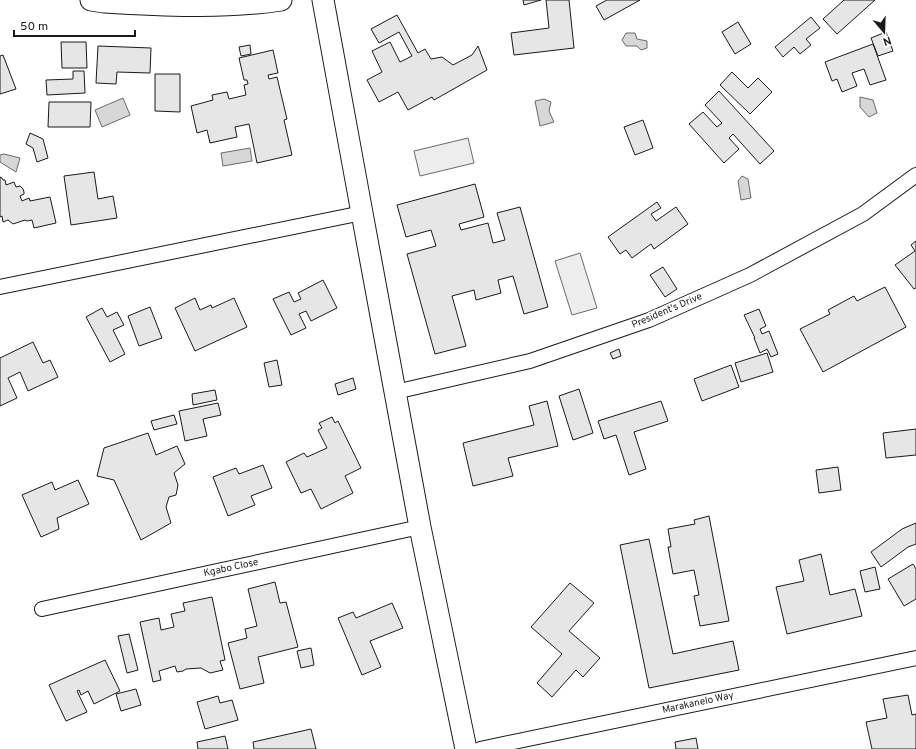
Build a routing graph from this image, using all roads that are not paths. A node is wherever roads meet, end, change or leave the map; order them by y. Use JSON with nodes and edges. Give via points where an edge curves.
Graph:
{"nodes":[{"id":1,"x":91,"y":0,"type":"edge"},
{"id":2,"x":281,"y":0,"type":"edge"},
{"id":3,"x":323,"y":0,"type":"edge"},
{"id":4,"x":916,"y":175,"type":"edge"},
{"id":5,"x":362,"y":213,"type":"junction"},
{"id":6,"x":0,"y":287,"type":"edge"},
{"id":7,"x":395,"y":392,"type":"junction"},
{"id":8,"x":420,"y":527,"type":"junction"},
{"id":9,"x":42,"y":609,"type":"dead end"},
{"id":10,"x":916,"y":658,"type":"edge"},
{"id":11,"x":466,"y":749,"type":"edge"},
{"id":12,"x":480,"y":749,"type":"edge"}],
"edges":[{"from":1,"to":2,"type":"street","via":[[197,6]]},
{"from":3,"to":5,"type":"street"},
{"from":4,"to":7,"type":"street","name":"President's Drive","via":[[863,214],[750,275],[648,320],[530,361]]},
{"from":5,"to":6,"type":"street"},
{"from":5,"to":7,"type":"street"},
{"from":7,"to":8,"type":"street"},
{"from":8,"to":9,"type":"street","name":"Kgabo Close"},
{"from":8,"to":11,"type":"street"},
{"from":10,"to":12,"type":"street","name":"Marakanelo Way"}]}
